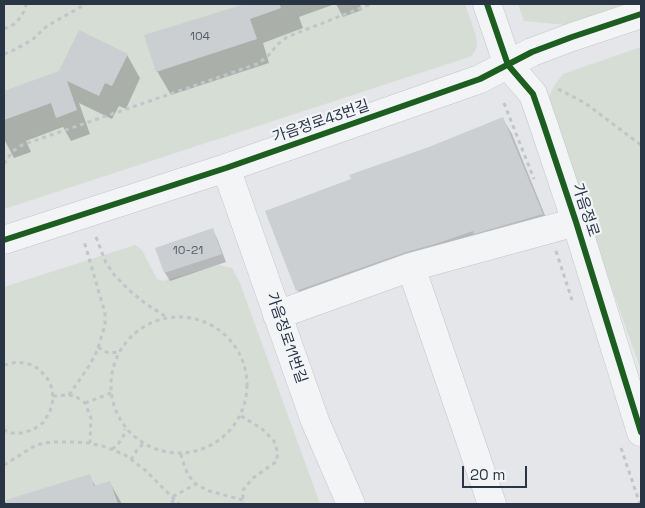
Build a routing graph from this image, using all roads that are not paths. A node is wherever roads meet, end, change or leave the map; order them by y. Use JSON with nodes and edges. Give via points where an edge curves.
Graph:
{"nodes":[{"id":1,"x":487,"y":4,"type":"edge"},
{"id":2,"x":641,"y":14,"type":"edge"},
{"id":3,"x":508,"y":64,"type":"junction"},
{"id":4,"x":226,"y":168,"type":"junction"},
{"id":5,"x":576,"y":222,"type":"junction"},
{"id":6,"x":4,"y":240,"type":"edge"},
{"id":7,"x":411,"y":267,"type":"junction"},
{"id":8,"x":277,"y":314,"type":"junction"},
{"id":9,"x":641,"y":432,"type":"edge"},
{"id":10,"x":351,"y":504,"type":"edge"},
{"id":11,"x":492,"y":504,"type":"edge"}],
"edges":[{"from":1,"to":3,"type":"street","name":"가음정로"},
{"from":2,"to":3,"type":"street","name":"가음정로43번길","via":[[532,52]]},
{"from":3,"to":4,"type":"street","name":"가음정로43번길","via":[[480,79]]},
{"from":3,"to":5,"type":"street","name":"가음정로","via":[[533,94]]},
{"from":4,"to":6,"type":"street","name":"가음정로43번길"},
{"from":4,"to":8,"type":"street","name":"가음정로11번길"},
{"from":5,"to":7,"type":"street"},
{"from":5,"to":9,"type":"street","name":"가음정로"},
{"from":7,"to":8,"type":"street"},
{"from":7,"to":11,"type":"street"},
{"from":8,"to":10,"type":"street","name":"가음정로11번길","via":[[315,421]]}]}
